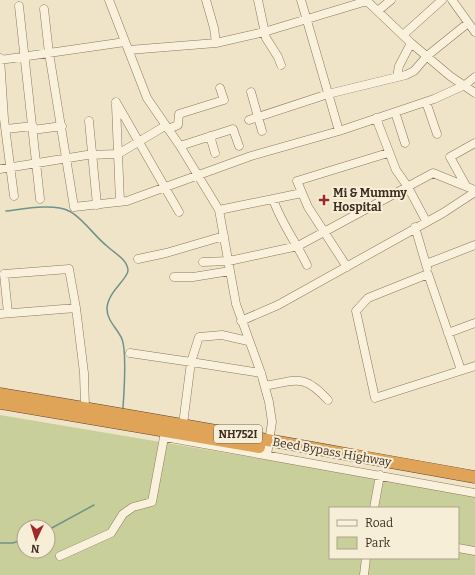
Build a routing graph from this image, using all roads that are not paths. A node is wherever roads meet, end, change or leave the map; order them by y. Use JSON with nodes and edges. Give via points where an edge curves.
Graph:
{"nodes":[{"id":1,"x":109,"y":0,"type":"edge"},
{"id":2,"x":206,"y":0,"type":"edge"},
{"id":3,"x":258,"y":0,"type":"edge"},
{"id":4,"x":301,"y":0,"type":"edge"},
{"id":5,"x":367,"y":0,"type":"edge"},
{"id":6,"x":391,"y":0,"type":"edge"},
{"id":7,"x":442,"y":0,"type":"edge"},
{"id":8,"x":452,"y":0,"type":"edge"},
{"id":9,"x":19,"y":6,"type":"dead end"},
{"id":10,"x":44,"y":9,"type":"dead end"},
{"id":11,"x":379,"y":10,"type":"junction"},
{"id":12,"x":307,"y":20,"type":"junction"},
{"id":13,"x":468,"y":23,"type":"junction"},
{"id":14,"x":264,"y":32,"type":"junction"},
{"id":15,"x":475,"y":32,"type":"edge"},
{"id":16,"x":403,"y":35,"type":"junction"},
{"id":17,"x":125,"y":42,"type":"junction"},
{"id":18,"x":216,"y":43,"type":"junction"},
{"id":19,"x":411,"y":43,"type":"junction"},
{"id":20,"x":129,"y":50,"type":"junction"},
{"id":21,"x":49,"y":53,"type":"junction"},
{"id":22,"x":427,"y":56,"type":"junction"},
{"id":23,"x":23,"y":57,"type":"junction"},
{"id":24,"x":0,"y":59,"type":"edge"},
{"id":25,"x":281,"y":65,"type":"dead end"},
{"id":26,"x":397,"y":77,"type":"junction"},
{"id":27,"x":475,"y":77,"type":"edge"},
{"id":28,"x":465,"y":85,"type":"junction"},
{"id":29,"x":220,"y":88,"type":"dead end"},
{"id":30,"x":251,"y":92,"type":"dead end"},
{"id":31,"x":475,"y":93,"type":"edge"},
{"id":32,"x":328,"y":94,"type":"junction"},
{"id":33,"x":426,"y":102,"type":"junction"},
{"id":34,"x":395,"y":112,"type":"junction"},
{"id":35,"x":258,"y":117,"type":"junction"},
{"id":36,"x":376,"y":118,"type":"junction"},
{"id":37,"x":249,"y":120,"type":"dead end"},
{"id":38,"x":89,"y":121,"type":"dead end"},
{"id":39,"x":62,"y":126,"type":"junction"},
{"id":40,"x":33,"y":128,"type":"junction"},
{"id":41,"x":166,"y":128,"type":"junction"},
{"id":42,"x":6,"y":129,"type":"junction"},
{"id":43,"x":339,"y":131,"type":"junction"},
{"id":44,"x":262,"y":132,"type":"dead end"},
{"id":45,"x":437,"y":134,"type":"dead end"},
{"id":46,"x":210,"y":136,"type":"junction"},
{"id":47,"x":138,"y":142,"type":"junction"},
{"id":48,"x":405,"y":143,"type":"dead end"},
{"id":49,"x":475,"y":143,"type":"edge"},
{"id":50,"x":180,"y":146,"type":"junction"},
{"id":51,"x":239,"y":146,"type":"dead end"},
{"id":52,"x":215,"y":153,"type":"dead end"},
{"id":53,"x":388,"y":153,"type":"junction"},
{"id":54,"x":92,"y":154,"type":"junction"},
{"id":55,"x":118,"y":154,"type":"junction"},
{"id":56,"x":66,"y":159,"type":"junction"},
{"id":57,"x":36,"y":164,"type":"junction"},
{"id":58,"x":0,"y":169,"type":"edge"},
{"id":59,"x":10,"y":169,"type":"junction"},
{"id":60,"x":197,"y":174,"type":"junction"},
{"id":61,"x":465,"y":184,"type":"junction"},
{"id":62,"x":164,"y":186,"type":"junction"},
{"id":63,"x":408,"y":187,"type":"junction"},
{"id":64,"x":475,"y":191,"type":"edge"},
{"id":65,"x":302,"y":193,"type":"junction"},
{"id":66,"x":14,"y":196,"type":"dead end"},
{"id":67,"x":40,"y":199,"type":"dead end"},
{"id":68,"x":273,"y":199,"type":"junction"},
{"id":69,"x":120,"y":202,"type":"junction"},
{"id":70,"x":97,"y":204,"type":"junction"},
{"id":71,"x":219,"y":210,"type":"junction"},
{"id":72,"x":179,"y":212,"type":"dead end"},
{"id":73,"x":426,"y":222,"type":"junction"},
{"id":74,"x":415,"y":227,"type":"junction"},
{"id":75,"x":325,"y":233,"type":"junction"},
{"id":76,"x":224,"y":236,"type":"junction"},
{"id":77,"x":475,"y":245,"type":"edge"},
{"id":78,"x":298,"y":246,"type":"junction"},
{"id":79,"x":138,"y":259,"type":"dead end"},
{"id":80,"x":229,"y":261,"type":"junction"},
{"id":81,"x":203,"y":262,"type":"dead end"},
{"id":82,"x":426,"y":264,"type":"junction"},
{"id":83,"x":307,"y":265,"type":"dead end"},
{"id":84,"x":347,"y":267,"type":"junction"},
{"id":85,"x":230,"y":271,"type":"junction"},
{"id":86,"x":428,"y":274,"type":"junction"},
{"id":87,"x":174,"y":277,"type":"dead end"},
{"id":88,"x":76,"y":308,"type":"junction"},
{"id":89,"x":4,"y":313,"type":"edge"},
{"id":90,"x":241,"y":322,"type":"junction"},
{"id":91,"x":475,"y":323,"type":"edge"},
{"id":92,"x":448,"y":333,"type":"junction"},
{"id":93,"x":248,"y":341,"type":"junction"},
{"id":94,"x":130,"y":353,"type":"dead end"},
{"id":95,"x":191,"y":362,"type":"junction"},
{"id":96,"x":475,"y":366,"type":"edge"},
{"id":97,"x":461,"y":370,"type":"junction"},
{"id":98,"x":261,"y":373,"type":"junction"},
{"id":99,"x":265,"y":386,"type":"junction"},
{"id":100,"x":0,"y":389,"type":"edge"},
{"id":101,"x":0,"y":394,"type":"edge"},
{"id":102,"x":328,"y":400,"type":"dead end"},
{"id":103,"x":19,"y":402,"type":"junction"},
{"id":104,"x":0,"y":403,"type":"edge"},
{"id":105,"x":85,"y":406,"type":"junction"},
{"id":106,"x":0,"y":408,"type":"edge"},
{"id":107,"x":183,"y":422,"type":"junction"},
{"id":108,"x":164,"y":434,"type":"junction"},
{"id":109,"x":269,"y":445,"type":"junction"},
{"id":110,"x":475,"y":471,"type":"edge"},
{"id":111,"x":380,"y":475,"type":"junction"},
{"id":112,"x":475,"y":477,"type":"edge"},
{"id":113,"x":475,"y":485,"type":"edge"},
{"id":114,"x":475,"y":493,"type":"edge"},
{"id":115,"x":374,"y":507,"type":"edge"},
{"id":116,"x":459,"y":548,"type":"edge"},
{"id":117,"x":475,"y":551,"type":"edge"},
{"id":118,"x":60,"y":556,"type":"dead end"},
{"id":119,"x":366,"y":559,"type":"edge"},
{"id":120,"x":364,"y":575,"type":"edge"}],
"edges":[{"from":1,"to":17,"type":"street"},
{"from":2,"to":18,"type":"street"},
{"from":3,"to":14,"type":"street"},
{"from":4,"to":12,"type":"street"},
{"from":5,"to":11,"type":"street"},
{"from":5,"to":12,"type":"street"},
{"from":6,"to":11,"type":"street"},
{"from":7,"to":16,"type":"street"},
{"from":8,"to":13,"type":"street"},
{"from":9,"to":23,"type":"street"},
{"from":10,"to":21,"type":"street"},
{"from":11,"to":16,"type":"street"},
{"from":12,"to":14,"type":"street"},
{"from":12,"to":32,"type":"street"},
{"from":13,"to":15,"type":"street"},
{"from":13,"to":22,"type":"street"},
{"from":14,"to":18,"type":"street"},
{"from":14,"to":25,"type":"street"},
{"from":16,"to":19,"type":"street"},
{"from":17,"to":20,"type":"street"},
{"from":17,"to":21,"type":"street"},
{"from":18,"to":20,"type":"street"},
{"from":19,"to":22,"type":"street"},
{"from":19,"to":26,"type":"street","via":[[399,66]]},
{"from":20,"to":41,"type":"street","via":[[147,98]]},
{"from":21,"to":23,"type":"street"},
{"from":21,"to":39,"type":"street"},
{"from":22,"to":26,"type":"street","via":[[414,71]]},
{"from":22,"to":28,"type":"street"},
{"from":23,"to":24,"type":"street"},
{"from":23,"to":40,"type":"street"},
{"from":24,"to":42,"type":"street"},
{"from":26,"to":32,"type":"street"},
{"from":27,"to":28,"type":"street"},
{"from":28,"to":31,"type":"street"},
{"from":28,"to":33,"type":"street"},
{"from":29,"to":41,"type":"street","via":[[224,100],[179,114],[178,125]]},
{"from":30,"to":35,"type":"street"},
{"from":32,"to":35,"type":"street"},
{"from":32,"to":43,"type":"street"},
{"from":33,"to":34,"type":"street"},
{"from":33,"to":45,"type":"street"},
{"from":34,"to":36,"type":"street"},
{"from":34,"to":48,"type":"street"},
{"from":35,"to":37,"type":"street"},
{"from":35,"to":44,"type":"street"},
{"from":36,"to":43,"type":"street"},
{"from":36,"to":53,"type":"street"},
{"from":38,"to":54,"type":"street"},
{"from":39,"to":40,"type":"street"},
{"from":39,"to":56,"type":"street"},
{"from":40,"to":42,"type":"street"},
{"from":40,"to":57,"type":"street"},
{"from":41,"to":47,"type":"street"},
{"from":41,"to":50,"type":"street"},
{"from":42,"to":59,"type":"street"},
{"from":43,"to":60,"type":"street"},
{"from":46,"to":50,"type":"street"},
{"from":46,"to":51,"type":"street","via":[[233,129]]},
{"from":46,"to":52,"type":"street"},
{"from":47,"to":55,"type":"street"},
{"from":47,"to":55,"type":"street","via":[[116,102]]},
{"from":47,"to":62,"type":"street"},
{"from":49,"to":61,"type":"street","via":[[450,157]]},
{"from":50,"to":60,"type":"street"},
{"from":53,"to":63,"type":"street"},
{"from":53,"to":65,"type":"street","via":[[297,181]]},
{"from":54,"to":55,"type":"street"},
{"from":54,"to":56,"type":"street"},
{"from":54,"to":70,"type":"street"},
{"from":55,"to":69,"type":"street"},
{"from":56,"to":57,"type":"street"},
{"from":56,"to":70,"type":"street","via":[[74,207]]},
{"from":57,"to":59,"type":"street"},
{"from":57,"to":67,"type":"street"},
{"from":58,"to":59,"type":"street"},
{"from":59,"to":66,"type":"street"},
{"from":60,"to":62,"type":"street"},
{"from":60,"to":71,"type":"street"},
{"from":61,"to":63,"type":"street","via":[[433,173]]},
{"from":61,"to":64,"type":"street"},
{"from":62,"to":69,"type":"street"},
{"from":62,"to":72,"type":"street"},
{"from":63,"to":73,"type":"street"},
{"from":63,"to":75,"type":"street"},
{"from":64,"to":73,"type":"street"},
{"from":65,"to":68,"type":"street"},
{"from":65,"to":75,"type":"street"},
{"from":68,"to":71,"type":"street"},
{"from":68,"to":78,"type":"street","via":[[281,221]]},
{"from":69,"to":70,"type":"street"},
{"from":71,"to":76,"type":"street"},
{"from":73,"to":74,"type":"street"},
{"from":74,"to":82,"type":"street"},
{"from":74,"to":84,"type":"street"},
{"from":75,"to":78,"type":"street"},
{"from":75,"to":84,"type":"street"},
{"from":76,"to":79,"type":"street"},
{"from":76,"to":80,"type":"street"},
{"from":77,"to":82,"type":"street"},
{"from":78,"to":80,"type":"street"},
{"from":78,"to":83,"type":"street"},
{"from":80,"to":81,"type":"street"},
{"from":80,"to":85,"type":"street"},
{"from":82,"to":86,"type":"street"},
{"from":84,"to":90,"type":"street","via":[[278,306]]},
{"from":85,"to":87,"type":"street","via":[[193,277]]},
{"from":85,"to":90,"type":"street"},
{"from":86,"to":92,"type":"street"},
{"from":86,"to":97,"type":"street","via":[[368,298],[356,311],[375,398]]},
{"from":88,"to":89,"type":"street"},
{"from":88,"to":89,"type":"street","via":[[69,269],[4,274]]},
{"from":88,"to":105,"type":"street","via":[[84,373]]},
{"from":90,"to":93,"type":"street"},
{"from":91,"to":92,"type":"street"},
{"from":92,"to":97,"type":"street"},
{"from":93,"to":95,"type":"street","via":[[222,336],[199,337]]},
{"from":93,"to":98,"type":"street"},
{"from":94,"to":95,"type":"street"},
{"from":95,"to":98,"type":"street"},
{"from":95,"to":107,"type":"street"},
{"from":96,"to":97,"type":"street"},
{"from":98,"to":99,"type":"street"},
{"from":99,"to":102,"type":"street","via":[[293,381],[308,382]]},
{"from":99,"to":109,"type":"street","via":[[272,422]]},
{"from":100,"to":103,"type":"street"},
{"from":101,"to":103,"type":"highway","name":"Beed Bypass Highway","number":"NH752I"},
{"from":103,"to":104,"type":"highway","name":"Beed Bypass Highway","number":"NH752I"},
{"from":103,"to":105,"type":"highway","name":"Beed Bypass Highway","number":"NH752I"},
{"from":103,"to":106,"type":"street"},
{"from":103,"to":108,"type":"highway","name":"Beed Bypass Highway","number":"NH752I","via":[[71,418]]},
{"from":105,"to":107,"type":"highway","name":"Beed Bypass Highway","number":"NH752I"},
{"from":107,"to":109,"type":"highway","name":"Beed Bypass Highway","number":"NH752I"},
{"from":108,"to":109,"type":"highway","name":"Beed Bypass Highway","number":"NH752I"},
{"from":108,"to":118,"type":"street","via":[[152,502],[133,507],[123,514],[112,533]]},
{"from":109,"to":110,"type":"street"},
{"from":109,"to":111,"type":"street"},
{"from":109,"to":112,"type":"highway","name":"Beed Bypass Highway","number":"NH752I"},
{"from":109,"to":113,"type":"highway","name":"Beed Bypass Highway","number":"NH752I"},
{"from":111,"to":114,"type":"street"},
{"from":111,"to":115,"type":"street"},
{"from":116,"to":117,"type":"street"},
{"from":119,"to":120,"type":"street"}]}
